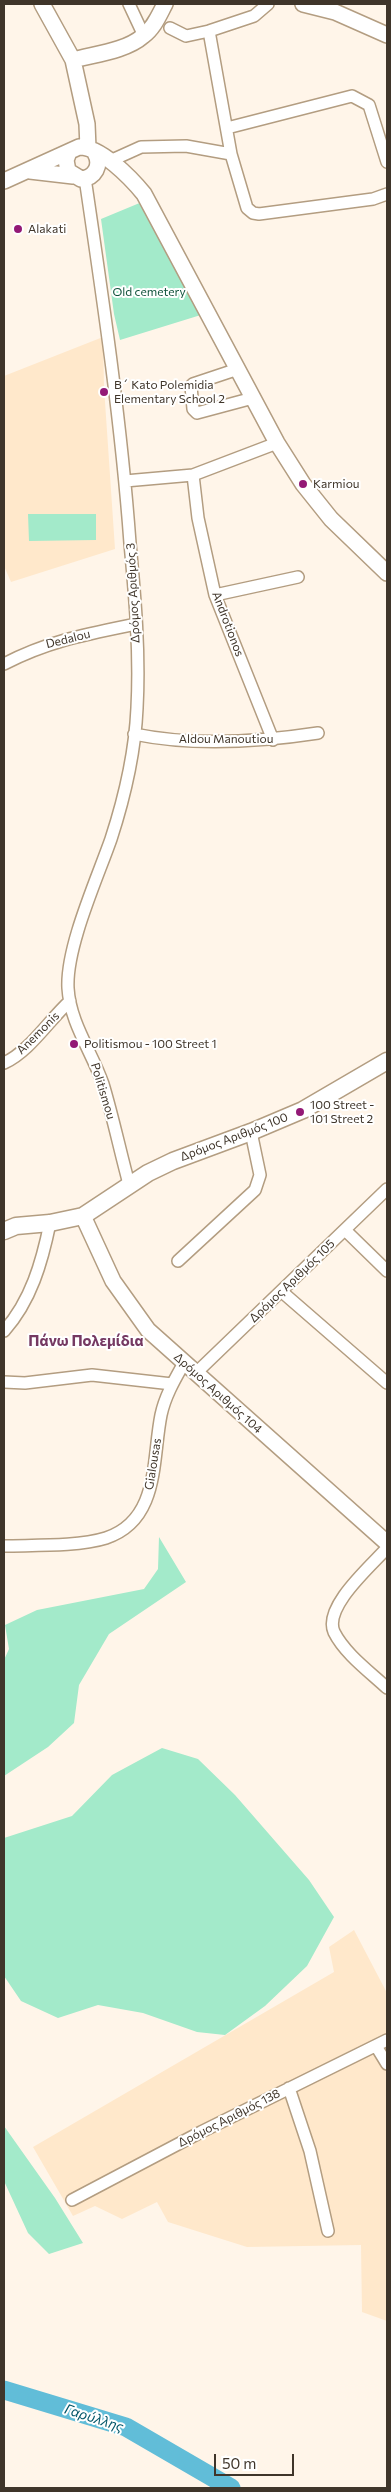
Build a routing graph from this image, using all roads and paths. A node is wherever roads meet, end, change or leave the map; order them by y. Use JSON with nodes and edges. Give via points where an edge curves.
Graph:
{"nodes":[{"id":1,"x":42,"y":4,"type":"edge"},
{"id":2,"x":129,"y":4,"type":"edge"},
{"id":3,"x":165,"y":4,"type":"edge"},
{"id":4,"x":268,"y":4,"type":"edge"},
{"id":5,"x":303,"y":4,"type":"edge"},
{"id":6,"x":170,"y":28,"type":"dead end"},
{"id":7,"x":209,"y":31,"type":"junction"},
{"id":8,"x":387,"y":35,"type":"edge"},
{"id":9,"x":144,"y":36,"type":"junction"},
{"id":10,"x":74,"y":60,"type":"junction"},
{"id":11,"x":227,"y":128,"type":"junction"},
{"id":12,"x":92,"y":150,"type":"junction"},
{"id":13,"x":69,"y":152,"type":"junction"},
{"id":14,"x":231,"y":154,"type":"junction"},
{"id":15,"x":387,"y":162,"type":"edge"},
{"id":16,"x":114,"y":165,"type":"junction"},
{"id":17,"x":30,"y":171,"type":"junction"},
{"id":18,"x":85,"y":175,"type":"junction"},
{"id":19,"x":4,"y":181,"type":"edge"},
{"id":20,"x":387,"y":194,"type":"edge"},
{"id":21,"x":238,"y":369,"type":"junction"},
{"id":22,"x":253,"y":398,"type":"junction"},
{"id":23,"x":277,"y":443,"type":"junction"},
{"id":24,"x":193,"y":475,"type":"junction"},
{"id":25,"x":126,"y":481,"type":"junction"},
{"id":26,"x":387,"y":573,"type":"edge"},
{"id":27,"x":298,"y":578,"type":"dead end"},
{"id":28,"x":215,"y":595,"type":"junction"},
{"id":29,"x":136,"y":624,"type":"junction"},
{"id":30,"x":4,"y":664,"type":"edge"},
{"id":31,"x":318,"y":733,"type":"dead end"},
{"id":32,"x":134,"y":734,"type":"junction"},
{"id":33,"x":273,"y":740,"type":"junction"},
{"id":34,"x":70,"y":1001,"type":"junction"},
{"id":35,"x":387,"y":1061,"type":"edge"},
{"id":36,"x":4,"y":1063,"type":"edge"},
{"id":37,"x":251,"y":1132,"type":"junction"},
{"id":38,"x":129,"y":1184,"type":"junction"},
{"id":39,"x":387,"y":1188,"type":"edge"},
{"id":40,"x":83,"y":1216,"type":"junction"},
{"id":41,"x":50,"y":1223,"type":"junction"},
{"id":42,"x":345,"y":1230,"type":"junction"},
{"id":43,"x":4,"y":1231,"type":"edge"},
{"id":44,"x":178,"y":1260,"type":"dead end"},
{"id":45,"x":387,"y":1271,"type":"edge"},
{"id":46,"x":281,"y":1291,"type":"junction"},
{"id":47,"x":4,"y":1331,"type":"edge"},
{"id":48,"x":184,"y":1363,"type":"junction"},
{"id":49,"x":196,"y":1373,"type":"junction"},
{"id":50,"x":4,"y":1382,"type":"edge"},
{"id":51,"x":387,"y":1383,"type":"edge"},
{"id":52,"x":172,"y":1384,"type":"junction"},
{"id":53,"x":387,"y":1543,"type":"edge"},
{"id":54,"x":4,"y":1546,"type":"edge"},
{"id":55,"x":387,"y":1548,"type":"edge"},
{"id":56,"x":387,"y":1688,"type":"edge"},
{"id":57,"x":387,"y":2040,"type":"edge"},
{"id":58,"x":376,"y":2046,"type":"junction"},
{"id":59,"x":387,"y":2064,"type":"edge"},
{"id":60,"x":289,"y":2088,"type":"junction"},
{"id":61,"x":72,"y":2200,"type":"dead end"},
{"id":62,"x":328,"y":2231,"type":"dead end"}],
"edges":[{"from":1,"to":10,"type":"street"},
{"from":2,"to":9,"type":"street"},
{"from":3,"to":9,"type":"street"},
{"from":4,"to":7,"type":"street","via":[[254,16]]},
{"from":5,"to":8,"type":"street","via":[[335,12]]},
{"from":6,"to":7,"type":"street","via":[[186,36]]},
{"from":7,"to":11,"type":"street"},
{"from":9,"to":10,"type":"street","via":[[132,43]]},
{"from":10,"to":12,"type":"street"},
{"from":11,"to":14,"type":"street"},
{"from":11,"to":15,"type":"street","via":[[352,96],[369,105]]},
{"from":12,"to":13,"type":"street","via":[[78,147]]},
{"from":12,"to":16,"type":"street"},
{"from":12,"to":18,"type":"street","via":[[98,162]]},
{"from":13,"to":17,"type":"street"},
{"from":13,"to":18,"type":"street","via":[[68,171]]},
{"from":14,"to":16,"type":"street","via":[[186,146],[141,147]]},
{"from":14,"to":20,"type":"street","via":[[248,208],[253,214],[364,200]]},
{"from":16,"to":18,"type":"street"},
{"from":16,"to":21,"type":"street","via":[[126,172],[144,194]]},
{"from":17,"to":18,"type":"street"},
{"from":17,"to":19,"type":"street"},
{"from":18,"to":25,"type":"street","name":"Δρόμος Αριθμός 3"},
{"from":21,"to":22,"type":"street"},
{"from":21,"to":22,"type":"street","via":[[193,384],[193,409],[197,413]]},
{"from":22,"to":23,"type":"street"},
{"from":23,"to":24,"type":"street"},
{"from":23,"to":26,"type":"street","via":[[303,484],[331,519]]},
{"from":24,"to":25,"type":"street"},
{"from":24,"to":28,"type":"street","name":"Androtionos","via":[[198,518]]},
{"from":25,"to":29,"type":"street","name":"Δρόμος Αριθμός 3"},
{"from":27,"to":28,"type":"street"},
{"from":28,"to":33,"type":"street","name":"Androtionos"},
{"from":29,"to":30,"type":"street","name":"Dedalou","via":[[56,641],[33,648]]},
{"from":29,"to":32,"type":"street","name":"Δρόμος Αριθμός 3","via":[[137,708]]},
{"from":31,"to":33,"type":"street","name":"Aldou Manoutiou"},
{"from":32,"to":33,"type":"street","name":"Aldou Manoutiou","via":[[162,740]]},
{"from":32,"to":34,"type":"street","name":"Δρόμος Αριθμός 3","via":[[130,776],[69,969]]},
{"from":34,"to":36,"type":"street","name":"Anemonis","via":[[21,1052]]},
{"from":34,"to":38,"type":"street","name":"Politismou","via":[[73,1018],[103,1085]]},
{"from":35,"to":37,"type":"main road","name":"Δρόμος Αριθμός 100","via":[[303,1110]]},
{"from":37,"to":38,"type":"main road","name":"Δρόμος Αριθμός 100","via":[[174,1161]]},
{"from":37,"to":44,"type":"street","via":[[260,1175],[255,1190]]},
{"from":38,"to":40,"type":"main road","name":"Δρόμος Αριθμός 100"},
{"from":39,"to":42,"type":"street","name":"Δρόμος Αριθμός 105"},
{"from":40,"to":41,"type":"main road"},
{"from":40,"to":48,"type":"street","name":"Δρόμος Αριθμός 104","via":[[113,1281],[129,1305],[148,1330]]},
{"from":41,"to":43,"type":"main road","via":[[30,1223]]},
{"from":41,"to":47,"type":"street","via":[[44,1254],[24,1305]]},
{"from":42,"to":45,"type":"street"},
{"from":42,"to":46,"type":"street","name":"Δρόμος Αριθμός 105"},
{"from":46,"to":49,"type":"street","name":"Δρόμος Αριθμός 105"},
{"from":46,"to":51,"type":"street"},
{"from":48,"to":49,"type":"street","name":"Δρόμος Αριθμός 104"},
{"from":48,"to":52,"type":"street","name":"Gialousas"},
{"from":49,"to":53,"type":"street","name":"Δρόμος Αριθμός 104"},
{"from":50,"to":52,"type":"street","via":[[25,1383],[92,1375]]},
{"from":52,"to":54,"type":"street","name":"Gialousas","via":[[162,1412],[153,1478],[145,1507],[128,1527],[106,1538],[58,1545]]},
{"from":55,"to":56,"type":"street","via":[[337,1604],[333,1617],[334,1631],[343,1646]]},
{"from":57,"to":58,"type":"street","name":"Δρόμος Αριθμός 138"},
{"from":58,"to":59,"type":"street"},
{"from":58,"to":60,"type":"street","name":"Δρόμος Αριθμός 138"},
{"from":60,"to":61,"type":"street","name":"Δρόμος Αριθμός 138"},
{"from":60,"to":62,"type":"street","via":[[310,2151]]}]}
